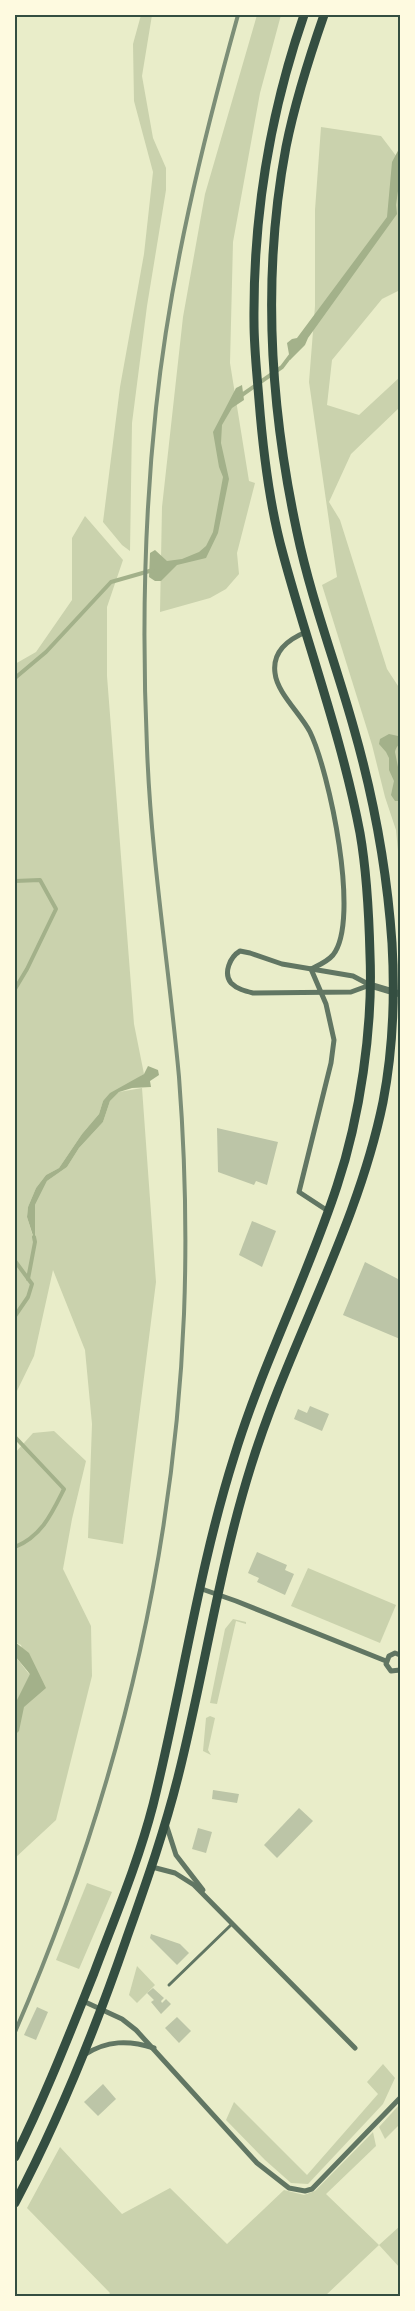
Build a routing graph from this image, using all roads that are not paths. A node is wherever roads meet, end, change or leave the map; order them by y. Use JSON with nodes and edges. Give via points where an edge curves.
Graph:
{"nodes":[{"id":1,"x":304,"y":15,"type":"edge"},
{"id":2,"x":324,"y":15,"type":"edge"},
{"id":3,"x":306,"y":632,"type":"junction"},
{"id":4,"x":311,"y":969,"type":"junction"},
{"id":5,"x":370,"y":985,"type":"junction"},
{"id":6,"x":321,"y":992,"type":"junction"},
{"id":7,"x":396,"y":993,"type":"edge"},
{"id":8,"x":328,"y":1211,"type":"junction"},
{"id":9,"x":199,"y":1588,"type":"junction"},
{"id":10,"x":218,"y":1594,"type":"junction"},
{"id":11,"x":399,"y":1652,"type":"edge"},
{"id":12,"x":386,"y":1661,"type":"junction"},
{"id":13,"x":400,"y":1670,"type":"edge"},
{"id":14,"x":166,"y":1821,"type":"junction"},
{"id":15,"x":152,"y":1868,"type":"junction"},
{"id":16,"x":212,"y":1901,"type":"junction"},
{"id":17,"x":233,"y":1923,"type":"junction"},
{"id":18,"x":169,"y":1985,"type":"dead end"},
{"id":19,"x":83,"y":2001,"type":"junction"},
{"id":20,"x":101,"y":2009,"type":"junction"},
{"id":21,"x":155,"y":2048,"type":"junction"},
{"id":22,"x":356,"y":2048,"type":"dead end"},
{"id":23,"x":82,"y":2056,"type":"junction"},
{"id":24,"x":400,"y":2098,"type":"edge"},
{"id":25,"x":15,"y":2158,"type":"edge"},
{"id":26,"x":15,"y":2203,"type":"edge"}],
"edges":[{"from":1,"to":3,"type":"main road","via":[[279,97],[266,167],[256,252],[254,331],[265,462],[281,549]]},
{"from":2,"to":7,"type":"main road","via":[[311,51],[286,149],[275,233],[270,320],[280,428],[298,534],[356,737],[385,863]]},
{"from":3,"to":4,"type":"street","via":[[285,643],[277,657],[274,673],[310,733],[319,757],[340,846],[344,888],[341,937],[334,954]]},
{"from":3,"to":5,"type":"main road","via":[[324,687],[360,833],[367,896]]},
{"from":4,"to":5,"type":"street","via":[[353,976]]},
{"from":4,"to":6,"type":"street"},
{"from":4,"to":6,"type":"street","via":[[240,951],[234,955],[227,972],[230,982],[253,993]]},
{"from":5,"to":6,"type":"street","via":[[351,992]]},
{"from":5,"to":7,"type":"street"},
{"from":5,"to":8,"type":"main road","via":[[369,1020],[357,1104],[348,1148]]},
{"from":6,"to":8,"type":"street","via":[[334,1040],[299,1192]]},
{"from":7,"to":10,"type":"main road","via":[[390,1062],[382,1108],[367,1162],[351,1213],[266,1422],[234,1524]]},
{"from":8,"to":9,"type":"main road","via":[[240,1437]]},
{"from":9,"to":10,"type":"street"},
{"from":9,"to":19,"type":"main road","via":[[144,1836]]},
{"from":10,"to":12,"type":"street"},
{"from":10,"to":14,"type":"main road","via":[[196,1703]]},
{"from":11,"to":12,"type":"street","via":[[391,1654]]},
{"from":12,"to":13,"type":"street","via":[[391,1671]]},
{"from":14,"to":15,"type":"main road"},
{"from":14,"to":16,"type":"street","via":[[176,1855]]},
{"from":15,"to":16,"type":"street","via":[[184,1877]]},
{"from":15,"to":20,"type":"main road"},
{"from":16,"to":17,"type":"street"},
{"from":17,"to":18,"type":"lane"},
{"from":17,"to":22,"type":"street"},
{"from":19,"to":20,"type":"street"},
{"from":19,"to":25,"type":"main road"},
{"from":20,"to":21,"type":"street","via":[[128,2023]]},
{"from":20,"to":23,"type":"main road"},
{"from":21,"to":23,"type":"street","via":[[120,2042],[103,2045]]},
{"from":21,"to":24,"type":"street","via":[[257,2163],[289,2188],[312,2189]]},
{"from":23,"to":26,"type":"main road"}]}
